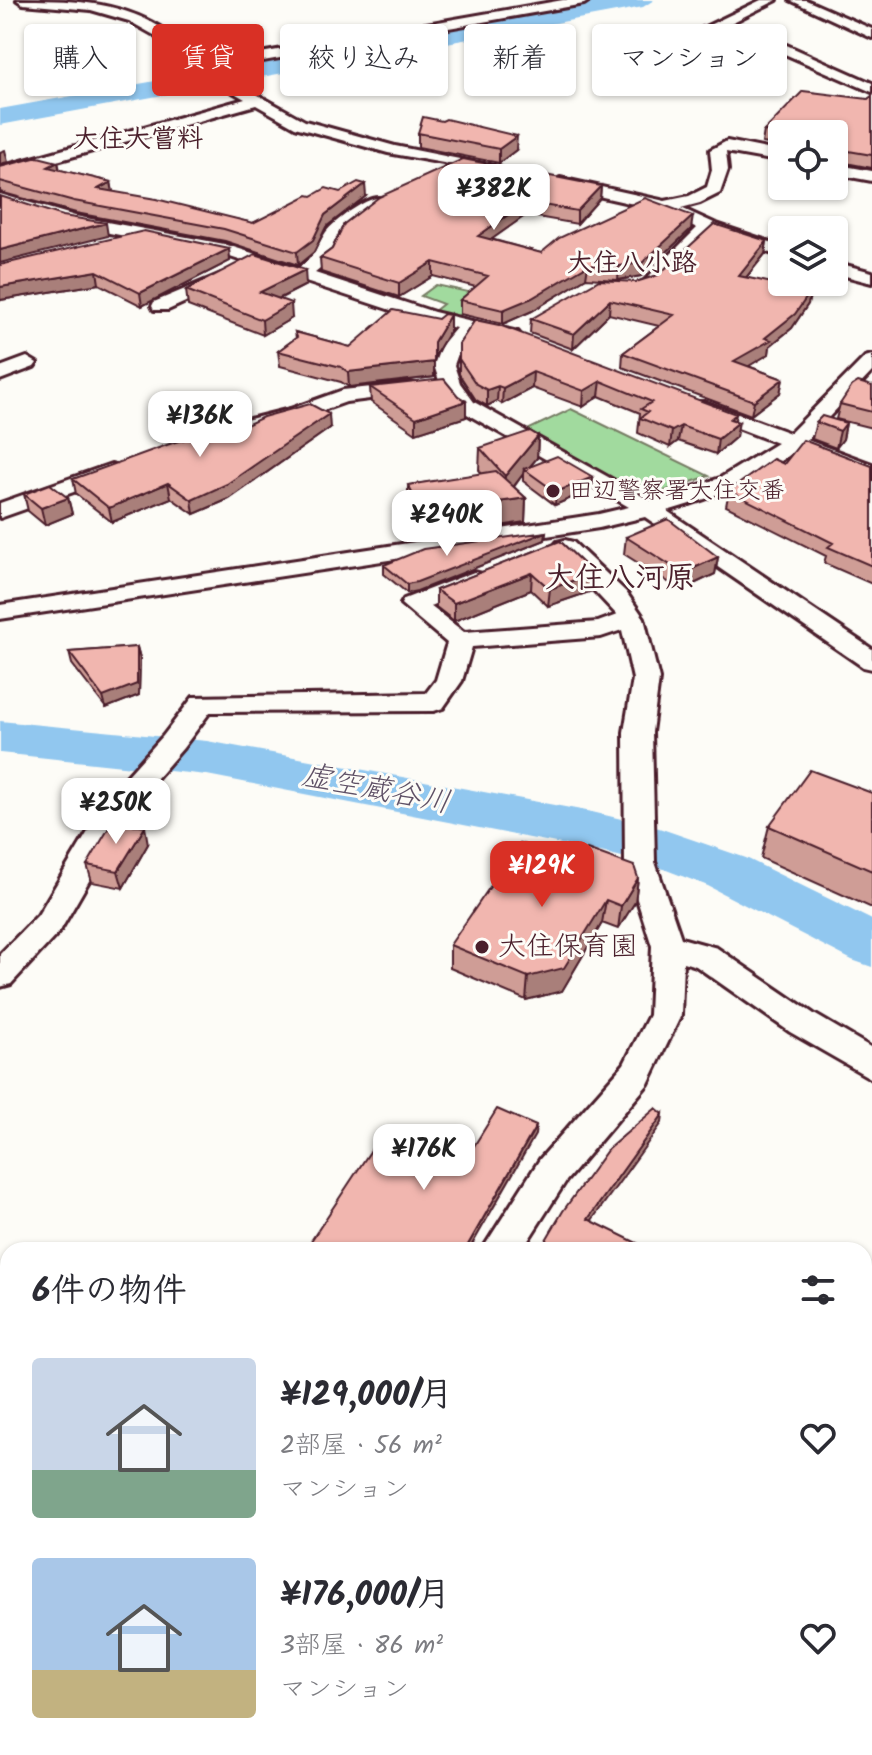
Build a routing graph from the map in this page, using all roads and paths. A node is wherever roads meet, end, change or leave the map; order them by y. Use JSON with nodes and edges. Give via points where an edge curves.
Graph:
{"nodes":[{"id":1,"x":23,"y":0,"type":"edge"},
{"id":2,"x":584,"y":0,"type":"edge"},
{"id":3,"x":771,"y":0,"type":"edge"},
{"id":4,"x":796,"y":0,"type":"edge"},
{"id":5,"x":152,"y":28,"type":"edge"},
{"id":6,"x":872,"y":34,"type":"edge"},
{"id":7,"x":264,"y":63,"type":"edge"},
{"id":8,"x":872,"y":88,"type":"edge"},
{"id":9,"x":251,"y":96,"type":"edge"},
{"id":10,"x":258,"y":100,"type":"junction"},
{"id":11,"x":768,"y":154,"type":"edge"},
{"id":12,"x":459,"y":164,"type":"junction"},
{"id":13,"x":0,"y":172,"type":"edge"},
{"id":14,"x":848,"y":172,"type":"edge"},
{"id":15,"x":512,"y":174,"type":"edge"},
{"id":16,"x":434,"y":176,"type":"edge"},
{"id":17,"x":872,"y":176,"type":"edge"},
{"id":18,"x":543,"y":180,"type":"edge"},
{"id":19,"x":395,"y":192,"type":"edge"},
{"id":20,"x":0,"y":199,"type":"edge"},
{"id":21,"x":665,"y":206,"type":"junction"},
{"id":22,"x":708,"y":227,"type":"junction"},
{"id":23,"x":146,"y":234,"type":"junction"},
{"id":24,"x":110,"y":245,"type":"edge"},
{"id":25,"x":768,"y":247,"type":"edge"},
{"id":26,"x":253,"y":259,"type":"junction"},
{"id":27,"x":848,"y":271,"type":"edge"},
{"id":28,"x":301,"y":275,"type":"junction"},
{"id":29,"x":872,"y":278,"type":"edge"},
{"id":30,"x":619,"y":291,"type":"edge"},
{"id":31,"x":161,"y":306,"type":"dead end"},
{"id":32,"x":470,"y":325,"type":"junction"},
{"id":33,"x":527,"y":333,"type":"edge"},
{"id":34,"x":872,"y":361,"type":"edge"},
{"id":35,"x":27,"y":363,"type":"dead end"},
{"id":36,"x":0,"y":374,"type":"edge"},
{"id":37,"x":448,"y":385,"type":"junction"},
{"id":38,"x":679,"y":399,"type":"edge"},
{"id":39,"x":794,"y":441,"type":"junction"},
{"id":40,"x":181,"y":444,"type":"edge"},
{"id":41,"x":124,"y":466,"type":"edge"},
{"id":42,"x":872,"y":472,"type":"edge"},
{"id":43,"x":649,"y":509,"type":"junction"},
{"id":44,"x":0,"y":511,"type":"edge"},
{"id":45,"x":552,"y":542,"type":"junction"},
{"id":46,"x":502,"y":567,"type":"edge"},
{"id":47,"x":0,"y":612,"type":"edge"},
{"id":48,"x":632,"y":618,"type":"junction"},
{"id":49,"x":461,"y":640,"type":"junction"},
{"id":50,"x":870,"y":658,"type":"edge"},
{"id":51,"x":668,"y":946,"type":"junction"},
{"id":52,"x":0,"y":975,"type":"edge"},
{"id":53,"x":872,"y":1065,"type":"edge"},
{"id":54,"x":506,"y":1242,"type":"edge"}],
"edges":[{"from":1,"to":5,"type":"street","via":[[92,6]]},
{"from":2,"to":7,"type":"street"},
{"from":3,"to":8,"type":"street","via":[[706,30],[768,42]]},
{"from":4,"to":6,"type":"street"},
{"from":9,"to":10,"type":"street"},
{"from":10,"to":12,"type":"street","via":[[300,124],[339,137]]},
{"from":10,"to":13,"type":"street"},
{"from":11,"to":21,"type":"street","via":[[727,146],[718,150],[714,190]]},
{"from":12,"to":15,"type":"street"},
{"from":12,"to":16,"type":"street"},
{"from":14,"to":17,"type":"street"},
{"from":18,"to":21,"type":"street"},
{"from":19,"to":28,"type":"street","via":[[334,233],[324,257]]},
{"from":20,"to":23,"type":"street","via":[[72,221]]},
{"from":21,"to":22,"type":"street"},
{"from":22,"to":25,"type":"street"},
{"from":22,"to":30,"type":"street","via":[[650,285]]},
{"from":23,"to":24,"type":"street"},
{"from":23,"to":26,"type":"street"},
{"from":26,"to":28,"type":"street"},
{"from":26,"to":31,"type":"street"},
{"from":27,"to":29,"type":"street"},
{"from":28,"to":32,"type":"street"},
{"from":32,"to":33,"type":"street"},
{"from":32,"to":37,"type":"street","via":[[445,355]]},
{"from":34,"to":39,"type":"street"},
{"from":35,"to":36,"type":"street"},
{"from":37,"to":40,"type":"street","via":[[343,396]]},
{"from":37,"to":43,"type":"street","via":[[467,406]]},
{"from":38,"to":39,"type":"street"},
{"from":39,"to":42,"type":"street"},
{"from":39,"to":43,"type":"street","via":[[756,469]]},
{"from":41,"to":44,"type":"street"},
{"from":43,"to":45,"type":"street","via":[[599,521]]},
{"from":43,"to":50,"type":"street"},
{"from":45,"to":47,"type":"street"},
{"from":45,"to":48,"type":"street","via":[[617,597]]},
{"from":46,"to":49,"type":"street","via":[[413,604]]},
{"from":48,"to":49,"type":"street","via":[[601,629]]},
{"from":48,"to":51,"type":"street","via":[[646,679],[638,732],[640,862]]},
{"from":49,"to":52,"type":"street","via":[[449,681],[434,702],[202,703],[120,802],[49,923]]},
{"from":51,"to":53,"type":"street","via":[[706,957]]},
{"from":51,"to":54,"type":"street","via":[[665,1015],[636,1074],[553,1170]]}]}
